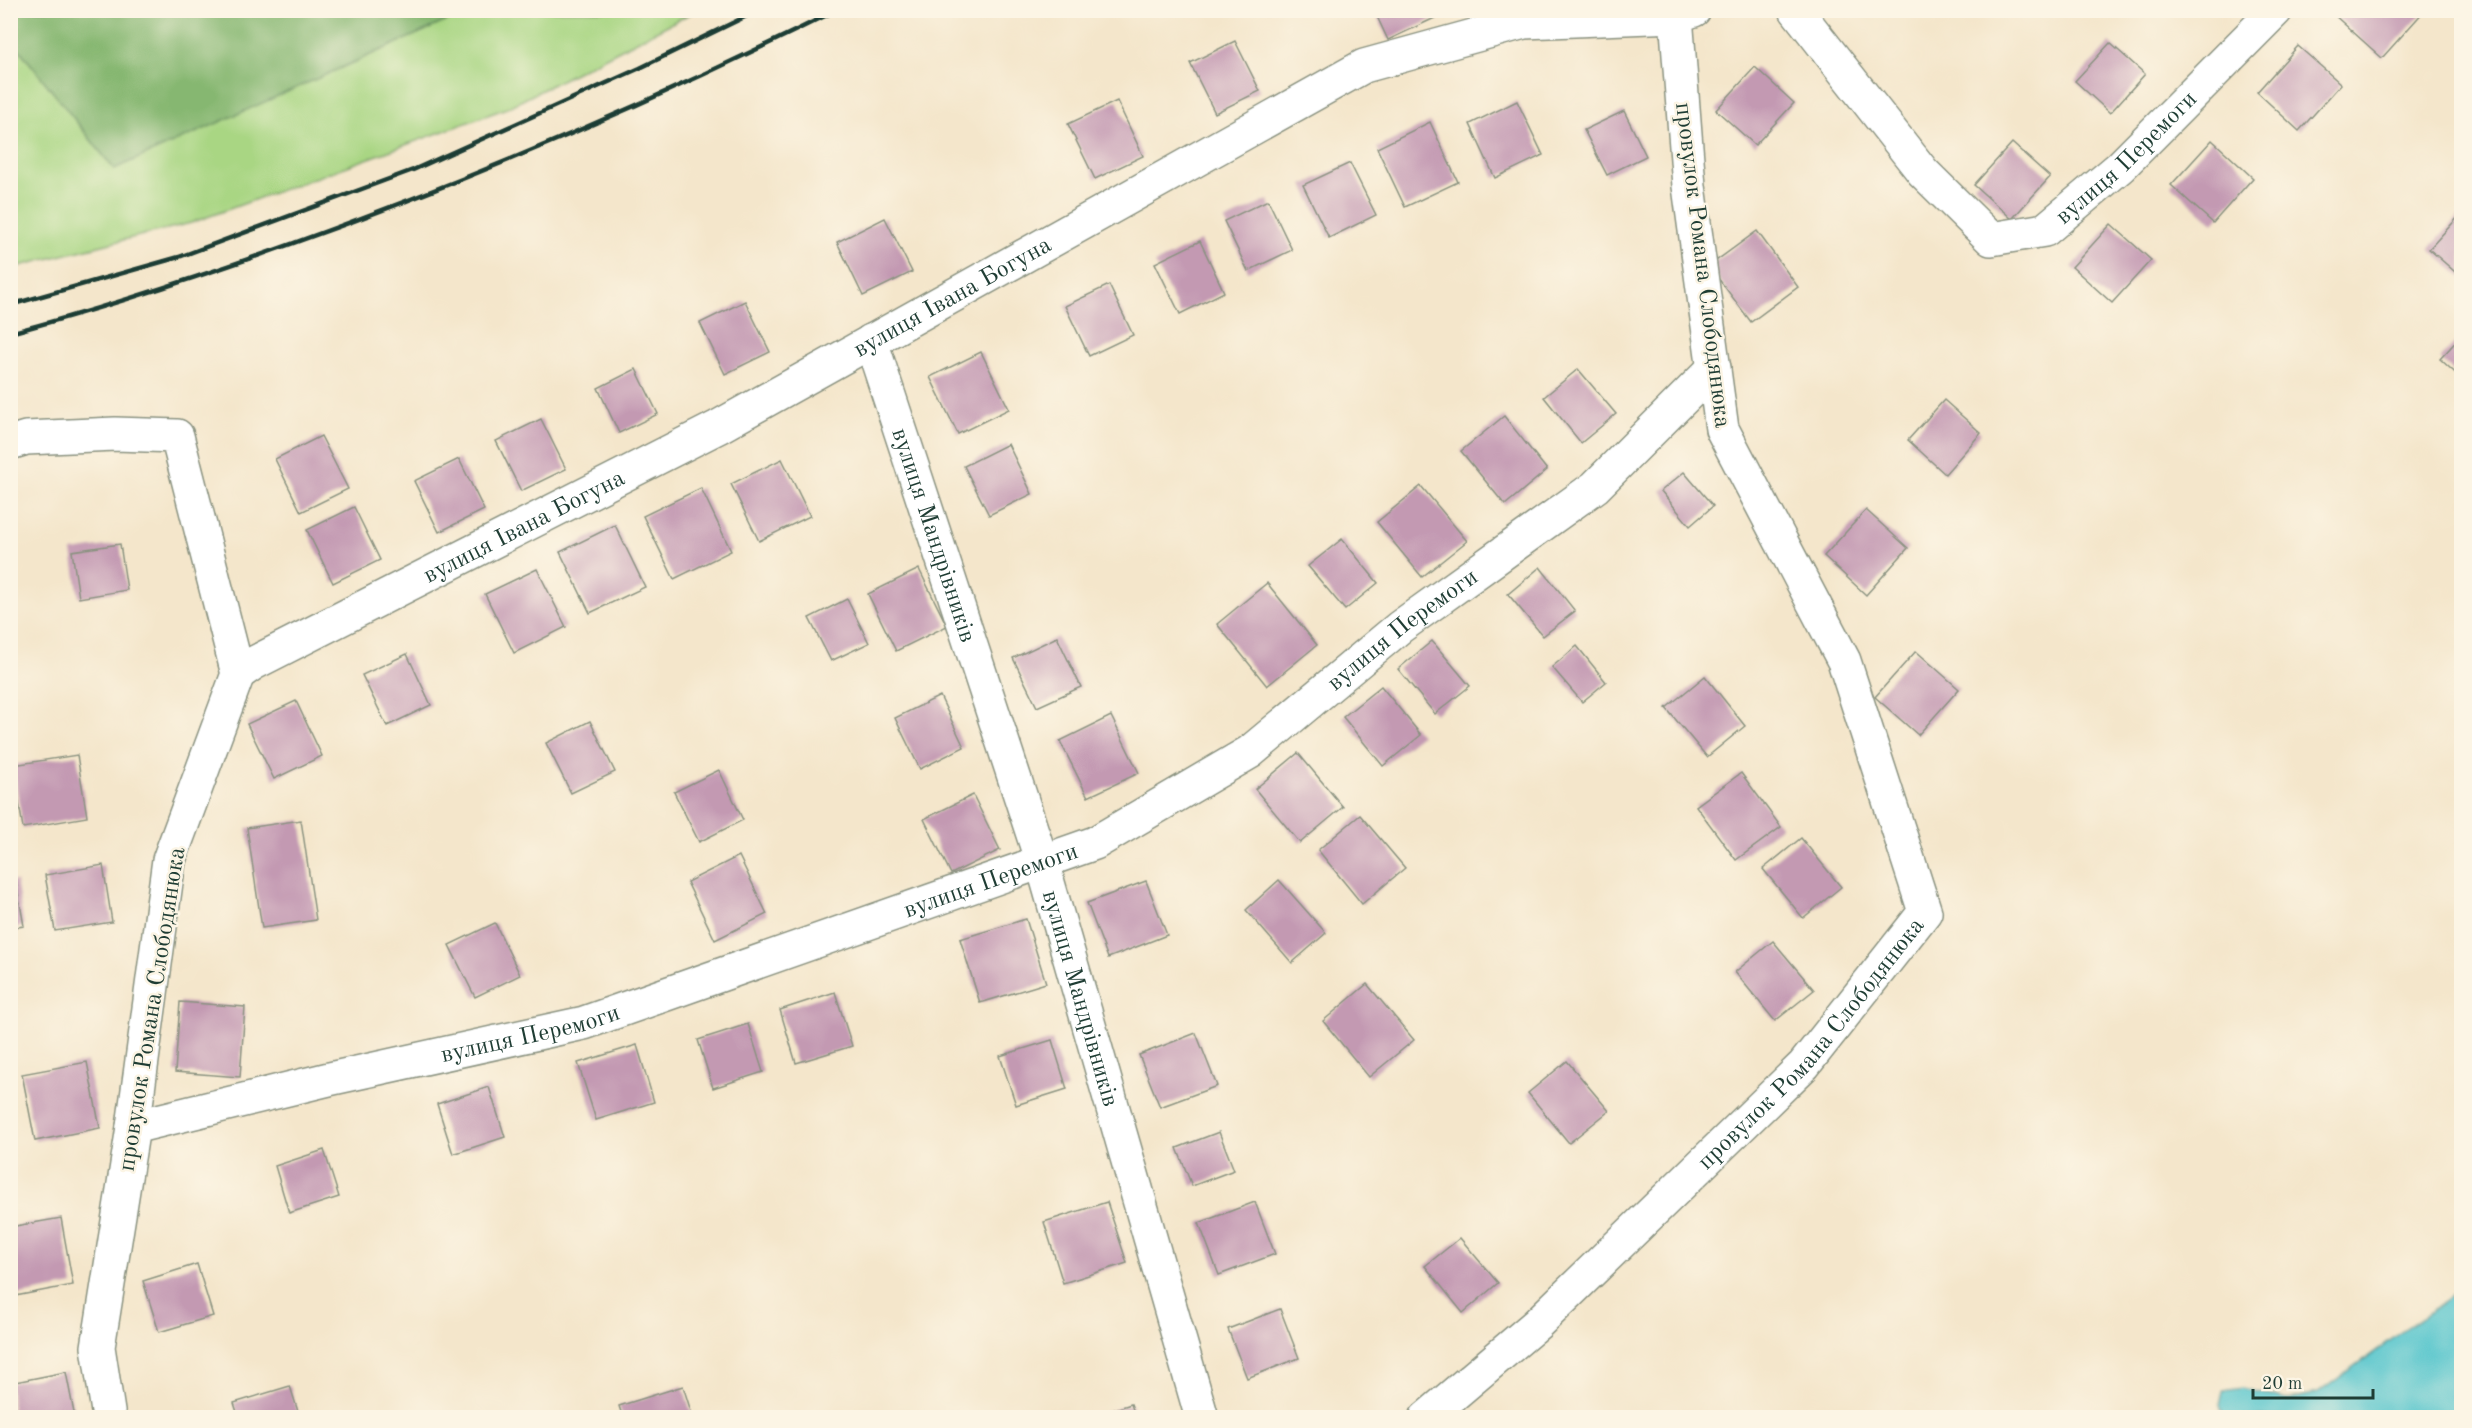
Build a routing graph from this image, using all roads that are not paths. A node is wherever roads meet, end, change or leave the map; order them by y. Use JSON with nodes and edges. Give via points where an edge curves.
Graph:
{"nodes":[{"id":1,"x":1796,"y":10,"type":"edge"},
{"id":2,"x":2277,"y":10,"type":"edge"},
{"id":3,"x":1685,"y":13,"type":"edge"},
{"id":4,"x":871,"y":341,"type":"junction"},
{"id":5,"x":1714,"y":368,"type":"junction"},
{"id":6,"x":10,"y":443,"type":"edge"},
{"id":7,"x":238,"y":674,"type":"junction"},
{"id":8,"x":1042,"y":862,"type":"junction"},
{"id":9,"x":133,"y":1127,"type":"junction"},
{"id":10,"x":109,"y":1418,"type":"edge"},
{"id":11,"x":1202,"y":1418,"type":"edge"},
{"id":12,"x":1426,"y":1418,"type":"edge"}],
"edges":[{"from":1,"to":2,"type":"street","name":"вулиця Перемоги","via":[[1923,172],[1991,239],[2044,230],[2120,167]]},
{"from":3,"to":4,"type":"street","name":"вулиця Івана Богуна","via":[[1524,22],[1364,66]]},
{"from":3,"to":5,"type":"street","name":"провулок Романа Слободянюка","via":[[1689,186]]},
{"from":4,"to":7,"type":"street","name":"вулиця Івана Богуна","via":[[718,427]]},
{"from":4,"to":8,"type":"street","name":"вулиця Мандрівників"},
{"from":5,"to":8,"type":"street","name":"вулиця Перемоги","via":[[1595,487],[1400,627],[1250,752],[1095,843]]},
{"from":5,"to":12,"type":"street","name":"провулок Романа Слободянюка","via":[[1722,429],[1844,661],[1925,912],[1804,1065],[1537,1324]]},
{"from":6,"to":7,"type":"street","via":[[26,438],[115,434],[177,436]]},
{"from":7,"to":9,"type":"street","name":"провулок Романа Слободянюка","via":[[169,860]]},
{"from":8,"to":9,"type":"street","name":"вулиця Перемоги","via":[[584,1023],[329,1078]]},
{"from":8,"to":11,"type":"street","name":"вулиця Мандрівників"},
{"from":9,"to":10,"type":"street","name":"провулок Романа Слободянюка","via":[[98,1347]]}]}
